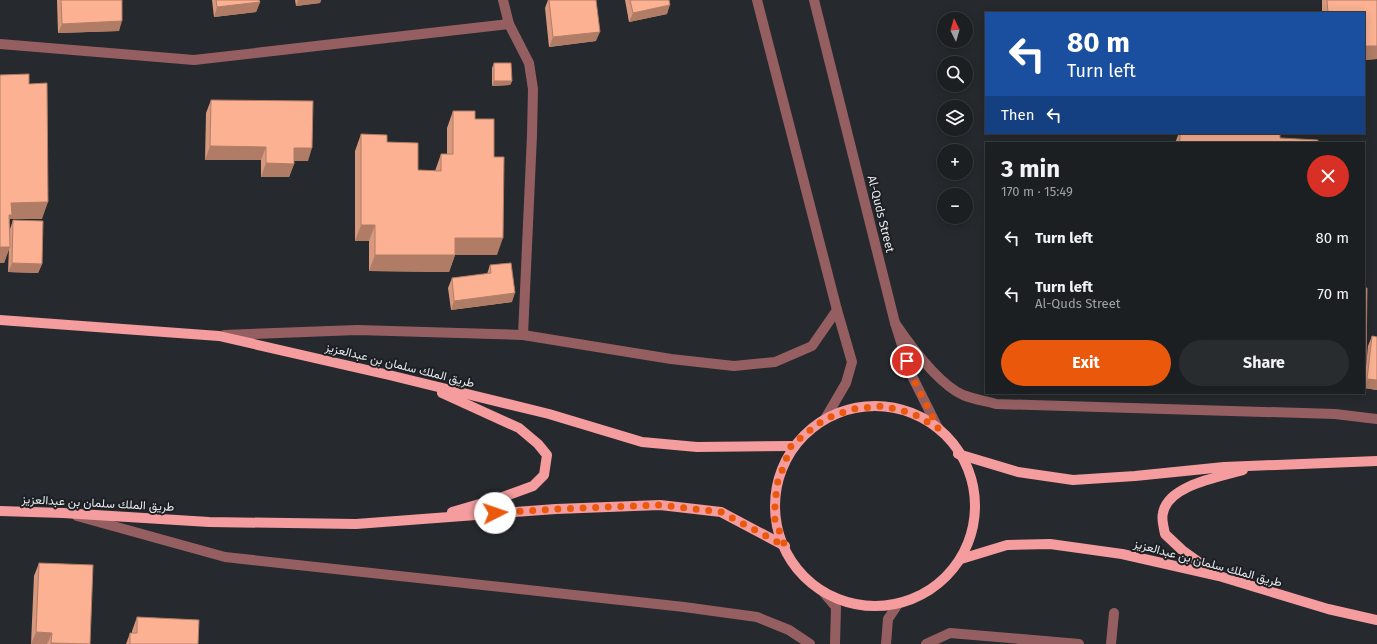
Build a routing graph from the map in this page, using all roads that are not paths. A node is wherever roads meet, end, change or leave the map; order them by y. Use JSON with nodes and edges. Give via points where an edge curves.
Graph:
{"nodes":[{"id":1,"x":503,"y":0,"type":"edge"},
{"id":2,"x":757,"y":0,"type":"edge"},
{"id":3,"x":814,"y":0,"type":"edge"},
{"id":4,"x":509,"y":24,"type":"junction"},
{"id":5,"x":0,"y":44,"type":"edge"},
{"id":6,"x":837,"y":310,"type":"junction"},
{"id":7,"x":0,"y":320,"type":"edge"},
{"id":8,"x":895,"y":323,"type":"junction"},
{"id":9,"x":523,"y":335,"type":"junction"},
{"id":10,"x":219,"y":336,"type":"junction"},
{"id":11,"x":423,"y":384,"type":"junction"},
{"id":12,"x":825,"y":419,"type":"junction"},
{"id":13,"x":1377,"y":419,"type":"edge"},
{"id":14,"x":938,"y":428,"type":"junction"},
{"id":15,"x":791,"y":446,"type":"junction"},
{"id":16,"x":958,"y":454,"type":"junction"},
{"id":17,"x":1377,"y":461,"type":"edge"},
{"id":18,"x":1261,"y":465,"type":"junction"},
{"id":19,"x":0,"y":511,"type":"edge"},
{"id":20,"x":63,"y":513,"type":"junction"},
{"id":21,"x":433,"y":518,"type":"junction"},
{"id":22,"x":785,"y":546,"type":"junction"},
{"id":23,"x":961,"y":559,"type":"junction"},
{"id":24,"x":1219,"y":576,"type":"junction"},
{"id":25,"x":824,"y":593,"type":"junction"},
{"id":26,"x":898,"y":604,"type":"junction"},
{"id":27,"x":1114,"y":613,"type":"dead end"},
{"id":28,"x":1377,"y":620,"type":"edge"},
{"id":29,"x":810,"y":644,"type":"edge"},
{"id":30,"x":835,"y":644,"type":"edge"},
{"id":31,"x":886,"y":644,"type":"edge"},
{"id":32,"x":926,"y":644,"type":"edge"},
{"id":33,"x":1079,"y":644,"type":"edge"},
{"id":34,"x":1111,"y":644,"type":"edge"}],
"edges":[{"from":1,"to":4,"type":"street"},
{"from":2,"to":6,"type":"street"},
{"from":3,"to":8,"type":"street","name":"Al-Quds Street"},
{"from":4,"to":5,"type":"street","via":[[194,60]]},
{"from":4,"to":9,"type":"street","via":[[529,63],[533,89]]},
{"from":6,"to":9,"type":"street","via":[[812,346],[775,362],[734,366],[671,359]]},
{"from":6,"to":12,"type":"street","via":[[852,362],[846,383]]},
{"from":7,"to":10,"type":"main road","name":"طريق الملك سلمان بن عبدالعزيز"},
{"from":8,"to":13,"type":"street","via":[[916,353],[945,382],[963,394],[996,404],[1335,414]]},
{"from":8,"to":14,"type":"street","name":"Al-Quds Street","via":[[911,374]]},
{"from":9,"to":10,"type":"street","via":[[357,330]]},
{"from":10,"to":11,"type":"main road","name":"طريق الملك سلمان بن عبدالعزيز"},
{"from":11,"to":15,"type":"main road","name":"طريق الملك سلمان بن عبدالعزيز","via":[[549,414],[642,442],[697,447]]},
{"from":11,"to":21,"type":"main road","via":[[519,428],[547,455],[544,475],[533,486]]},
{"from":12,"to":14,"type":"main road","via":[[852,409],[883,406],[912,413]]},
{"from":12,"to":15,"type":"main road"},
{"from":14,"to":16,"type":"main road"},
{"from":15,"to":22,"type":"main road","via":[[777,484],[774,517]]},
{"from":16,"to":18,"type":"main road","via":[[1018,472],[1073,480]]},
{"from":16,"to":23,"type":"main road","via":[[971,475],[976,504],[972,532]]},
{"from":17,"to":18,"type":"main road"},
{"from":18,"to":24,"type":"main road","via":[[1196,483],[1168,501],[1162,514],[1165,534],[1182,550]]},
{"from":19,"to":20,"type":"main road","name":"طريق الملك سلمان بن عبدالعزيز"},
{"from":20,"to":21,"type":"main road","name":"طريق الملك سلمان بن عبدالعزيز","via":[[209,522],[356,524]]},
{"from":20,"to":29,"type":"street","via":[[224,557],[757,617],[789,630]]},
{"from":21,"to":22,"type":"main road","name":"طريق الملك سلمان بن عبدالعزيز","via":[[660,505],[721,512]]},
{"from":22,"to":25,"type":"main road"},
{"from":23,"to":24,"type":"main road","name":"طريق الملك سلمان بن عبدالعزيز","via":[[1007,545],[1050,544],[1122,554]]},
{"from":23,"to":26,"type":"main road","via":[[944,579],[923,595]]},
{"from":24,"to":28,"type":"main road","name":"طريق الملك سلمان بن عبدالعزيز","via":[[1328,609]]},
{"from":25,"to":26,"type":"main road","via":[[860,606]]},
{"from":25,"to":30,"type":"street","via":[[836,607]]},
{"from":26,"to":31,"type":"street","via":[[888,619]]},
{"from":27,"to":34,"type":"street"},
{"from":32,"to":33,"type":"street","via":[[950,633]]}]}
